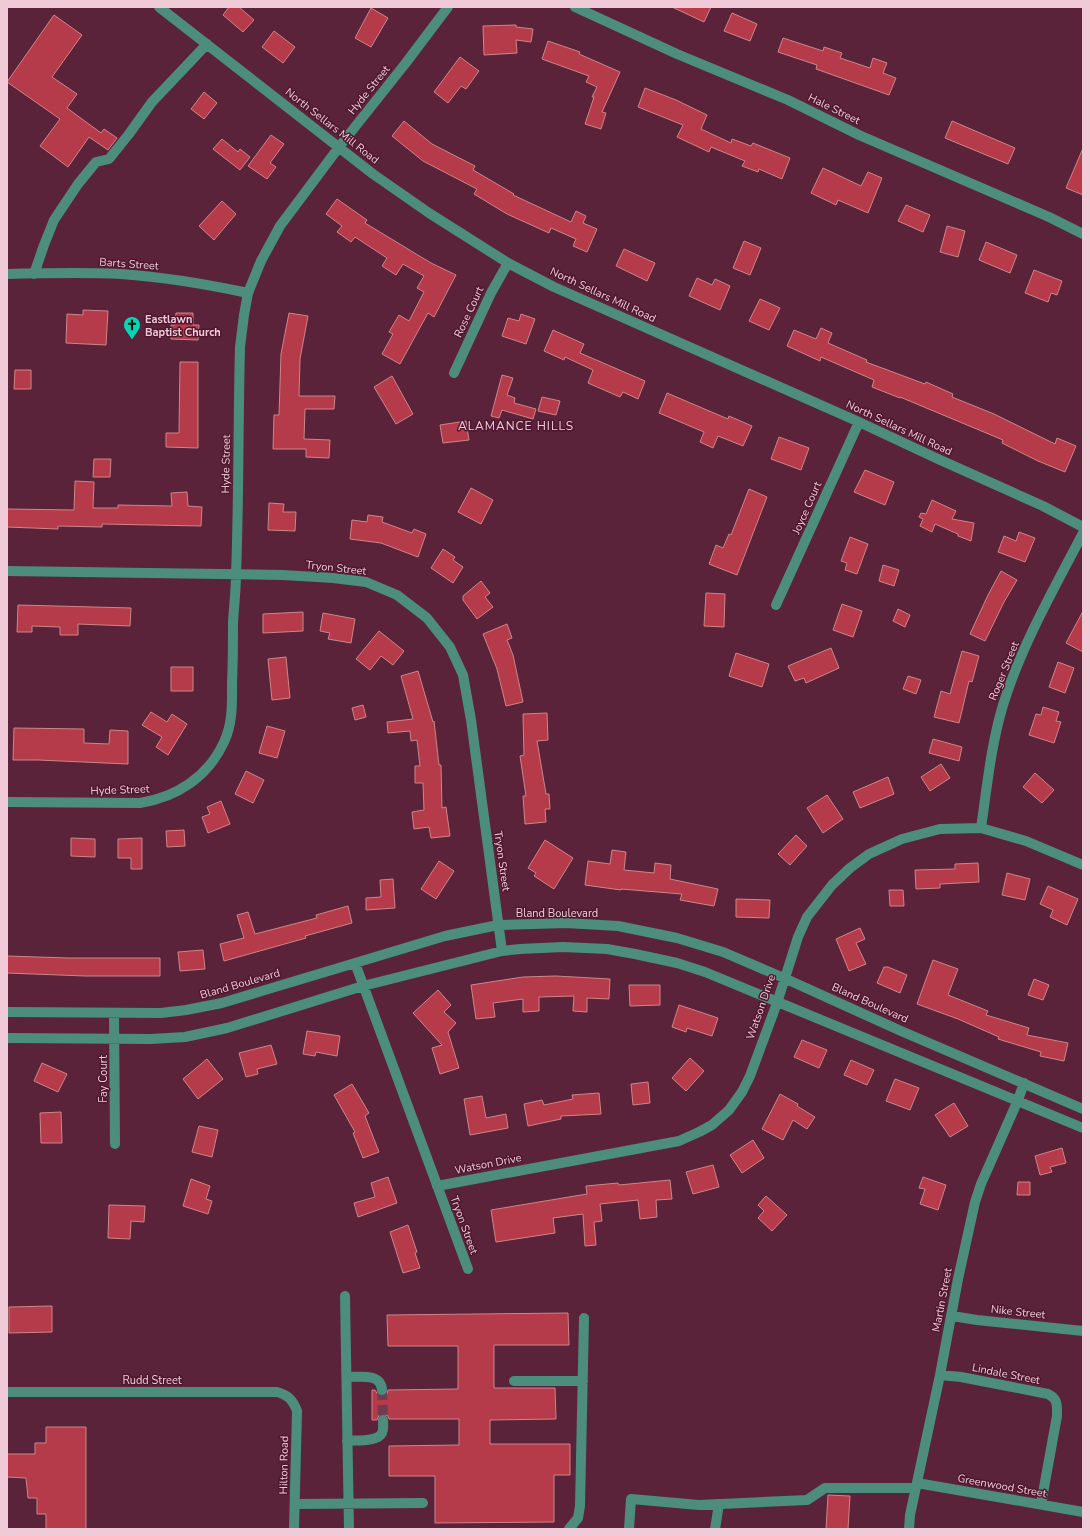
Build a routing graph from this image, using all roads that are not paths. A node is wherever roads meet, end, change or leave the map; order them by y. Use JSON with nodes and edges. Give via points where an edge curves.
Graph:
{"nodes":[{"id":1,"x":159,"y":7,"type":"edge"},
{"id":2,"x":448,"y":7,"type":"edge"},
{"id":3,"x":575,"y":7,"type":"edge"},
{"id":4,"x":207,"y":44,"type":"junction"},
{"id":5,"x":339,"y":146,"type":"junction"},
{"id":6,"x":1083,"y":234,"type":"edge"},
{"id":7,"x":508,"y":263,"type":"junction"},
{"id":8,"x":7,"y":274,"type":"edge"},
{"id":9,"x":34,"y":274,"type":"junction"},
{"id":10,"x":248,"y":293,"type":"junction"},
{"id":11,"x":454,"y":374,"type":"dead end"},
{"id":12,"x":859,"y":422,"type":"junction"},
{"id":13,"x":1083,"y":527,"type":"edge"},
{"id":14,"x":1083,"y":533,"type":"edge"},
{"id":15,"x":7,"y":571,"type":"edge"},
{"id":16,"x":236,"y":576,"type":"junction"},
{"id":17,"x":776,"y":604,"type":"dead end"},
{"id":18,"x":7,"y":802,"type":"edge"},
{"id":19,"x":981,"y":828,"type":"junction"},
{"id":20,"x":1083,"y":865,"type":"edge"},
{"id":21,"x":498,"y":925,"type":"junction"},
{"id":22,"x":502,"y":951,"type":"junction"},
{"id":23,"x":356,"y":963,"type":"junction"},
{"id":24,"x":784,"y":978,"type":"junction"},
{"id":25,"x":364,"y":986,"type":"junction"},
{"id":26,"x":777,"y":1003,"type":"junction"},
{"id":27,"x":7,"y":1012,"type":"edge"},
{"id":28,"x":114,"y":1013,"type":"junction"},
{"id":29,"x":7,"y":1038,"type":"edge"},
{"id":30,"x":116,"y":1038,"type":"junction"},
{"id":31,"x":1024,"y":1083,"type":"junction"},
{"id":32,"x":1018,"y":1100,"type":"junction"},
{"id":33,"x":1083,"y":1109,"type":"edge"},
{"id":34,"x":1083,"y":1128,"type":"edge"},
{"id":35,"x":115,"y":1144,"type":"dead end"},
{"id":36,"x":437,"y":1186,"type":"junction"},
{"id":37,"x":468,"y":1270,"type":"dead end"},
{"id":38,"x":345,"y":1296,"type":"dead end"},
{"id":39,"x":952,"y":1316,"type":"junction"},
{"id":40,"x":584,"y":1318,"type":"dead end"},
{"id":41,"x":1083,"y":1331,"type":"edge"},
{"id":42,"x":940,"y":1375,"type":"junction"},
{"id":43,"x":346,"y":1377,"type":"junction"},
{"id":44,"x":514,"y":1381,"type":"dead end"},
{"id":45,"x":583,"y":1381,"type":"junction"},
{"id":46,"x":382,"y":1390,"type":"tunnel mouth"},
{"id":47,"x":7,"y":1392,"type":"edge"},
{"id":48,"x":294,"y":1403,"type":"joint"},
{"id":49,"x":383,"y":1420,"type":"tunnel mouth"},
{"id":50,"x":347,"y":1441,"type":"junction"},
{"id":51,"x":916,"y":1486,"type":"junction"},
{"id":52,"x":423,"y":1503,"type":"dead end"},
{"id":53,"x":295,"y":1504,"type":"junction"},
{"id":54,"x":348,"y":1504,"type":"junction"},
{"id":55,"x":719,"y":1504,"type":"junction"},
{"id":56,"x":1041,"y":1504,"type":"junction"},
{"id":57,"x":1083,"y":1512,"type":"edge"},
{"id":58,"x":294,"y":1529,"type":"edge"},
{"id":59,"x":349,"y":1529,"type":"edge"},
{"id":60,"x":569,"y":1529,"type":"edge"},
{"id":61,"x":629,"y":1529,"type":"edge"},
{"id":62,"x":715,"y":1529,"type":"edge"},
{"id":63,"x":909,"y":1529,"type":"edge"}],
"edges":[{"from":1,"to":4,"type":"street","name":"North Sellars Mill Road"},
{"from":2,"to":5,"type":"street","name":"Hyde Street"},
{"from":3,"to":6,"type":"street","name":"Hale Street"},
{"from":4,"to":5,"type":"street","name":"North Sellars Mill Road"},
{"from":4,"to":9,"type":"street","via":[[152,102],[108,159],[96,162],[78,184],[54,220]]},
{"from":5,"to":7,"type":"street","name":"North Sellars Mill Road","via":[[373,174],[429,213]]},
{"from":5,"to":10,"type":"street","name":"Hyde Street","via":[[280,226],[261,260]]},
{"from":7,"to":11,"type":"street","name":"Rose Court","via":[[491,293]]},
{"from":7,"to":12,"type":"street","name":"North Sellars Mill Road","via":[[554,287]]},
{"from":8,"to":9,"type":"street","name":"Barts Street"},
{"from":9,"to":10,"type":"street","name":"Barts Street","via":[[121,274]]},
{"from":10,"to":16,"type":"street","name":"Hyde Street","via":[[240,348]]},
{"from":12,"to":13,"type":"street","name":"North Sellars Mill Road","via":[[1043,506]]},
{"from":12,"to":17,"type":"street","name":"Joyce Court"},
{"from":14,"to":19,"type":"street","name":"Roger Street","via":[[1040,616],[1003,705],[994,738]]},
{"from":15,"to":16,"type":"street","name":"Tryon Street"},
{"from":16,"to":18,"type":"street","name":"Hyde Street","via":[[232,716],[224,743],[203,773],[173,794],[140,804]]},
{"from":16,"to":21,"type":"street","name":"Tryon Street","via":[[283,575],[366,582],[397,595],[427,618],[450,647],[463,675],[471,720]]},
{"from":19,"to":20,"type":"street","name":"Watson Drive","via":[[1026,841]]},
{"from":19,"to":24,"type":"street","name":"Watson Drive","via":[[940,829],[902,839],[869,854],[850,868],[832,885],[807,917]]},
{"from":21,"to":22,"type":"street","name":"Tryon Street"},
{"from":21,"to":23,"type":"street","name":"Bland Boulevard","via":[[445,936]]},
{"from":21,"to":24,"type":"street","name":"Bland Boulevard","via":[[566,923],[618,926],[646,931],[723,952]]},
{"from":22,"to":25,"type":"street"},
{"from":22,"to":26,"type":"street","via":[[563,947],[606,949],[635,954],[705,972]]},
{"from":23,"to":25,"type":"street","name":"Tryon Street"},
{"from":23,"to":28,"type":"street","name":"Bland Boulevard","via":[[222,1003],[161,1013]]},
{"from":24,"to":26,"type":"street","name":"Watson Drive"},
{"from":24,"to":31,"type":"street","name":"Bland Boulevard"},
{"from":25,"to":30,"type":"street","via":[[208,1033],[151,1039]]},
{"from":25,"to":36,"type":"street","name":"Tryon Street"},
{"from":26,"to":32,"type":"street"},
{"from":26,"to":36,"type":"street","name":"Watson Drive","via":[[742,1092],[728,1110],[700,1132],[679,1141]]},
{"from":27,"to":28,"type":"street","name":"Bland Boulevard"},
{"from":28,"to":30,"type":"street","name":"Fay Court"},
{"from":29,"to":30,"type":"street"},
{"from":30,"to":35,"type":"street","name":"Fay Court"},
{"from":31,"to":32,"type":"street","name":"Martin Street"},
{"from":31,"to":33,"type":"street","name":"Bland Boulevard"},
{"from":32,"to":34,"type":"street"},
{"from":32,"to":39,"type":"street","name":"Martin Street","via":[[975,1202]]},
{"from":36,"to":37,"type":"street","name":"Tryon Street"},
{"from":38,"to":43,"type":"street"},
{"from":39,"to":41,"type":"street","name":"Nike Street"},
{"from":39,"to":42,"type":"street","name":"Martin Street"},
{"from":40,"to":45,"type":"street"},
{"from":42,"to":51,"type":"street","name":"Martin Street"},
{"from":42,"to":56,"type":"street","name":"Lindale Street","via":[[1048,1394],[1056,1400],[1057,1416]]},
{"from":43,"to":46,"type":"street","via":[[373,1377],[381,1383]]},
{"from":43,"to":50,"type":"street"},
{"from":44,"to":45,"type":"street"},
{"from":45,"to":60,"type":"street","via":[[580,1506],[578,1518]]},
{"from":47,"to":48,"type":"street","name":"Rudd Street","via":[[277,1392],[289,1397]]},
{"from":48,"to":53,"type":"street","name":"Hilton Road","via":[[297,1411]]},
{"from":49,"to":50,"type":"street","via":[[380,1436],[374,1439]]},
{"from":50,"to":54,"type":"street"},
{"from":51,"to":55,"type":"street","name":"Greenwood Street","via":[[825,1488],[807,1500]]},
{"from":51,"to":56,"type":"street","name":"Greenwood Street"},
{"from":51,"to":63,"type":"street","name":"Martin Street"},
{"from":52,"to":54,"type":"street"},
{"from":53,"to":54,"type":"street"},
{"from":53,"to":58,"type":"street","name":"Hilton Road"},
{"from":54,"to":59,"type":"street"},
{"from":55,"to":61,"type":"street","name":"Greenwood Street","via":[[699,1505],[631,1499]]},
{"from":55,"to":62,"type":"street"},
{"from":56,"to":57,"type":"street","name":"Greenwood Street"}]}
